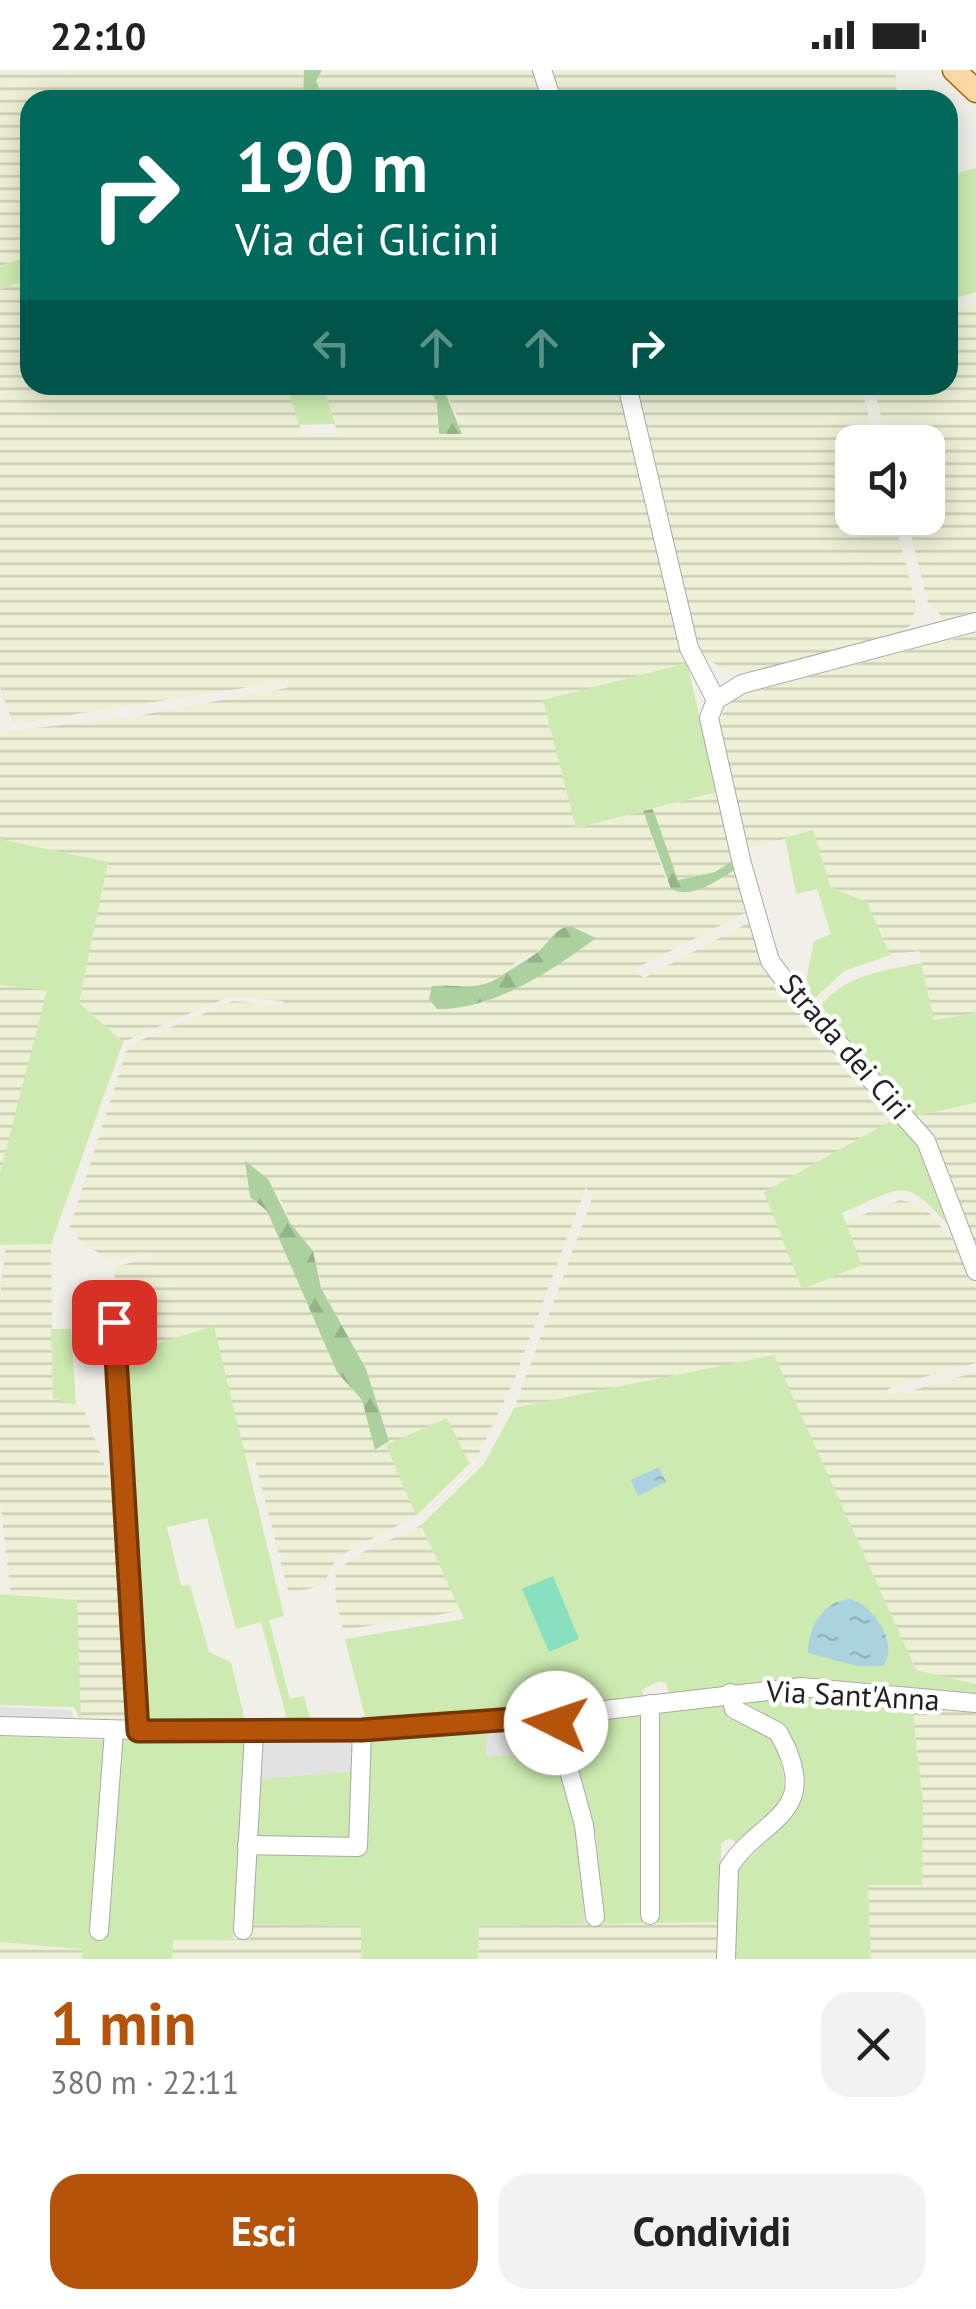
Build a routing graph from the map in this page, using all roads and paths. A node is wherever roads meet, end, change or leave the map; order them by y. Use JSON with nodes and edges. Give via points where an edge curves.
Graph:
{"nodes":[{"id":1,"x":954,"y":70,"type":"edge"},
{"id":2,"x":976,"y":91,"type":"edge"},
{"id":3,"x":629,"y":395,"type":"edge"},
{"id":4,"x":976,"y":622,"type":"edge"},
{"id":5,"x":716,"y":700,"type":"junction"},
{"id":6,"x":976,"y":1271,"type":"edge"},
{"id":7,"x":114,"y":1322,"type":"dead end"},
{"id":8,"x":730,"y":1694,"type":"junction"},
{"id":9,"x":976,"y":1703,"type":"edge"},
{"id":10,"x":650,"y":1704,"type":"junction"},
{"id":11,"x":554,"y":1716,"type":"junction"},
{"id":12,"x":0,"y":1726,"type":"edge"},
{"id":13,"x":362,"y":1730,"type":"junction"},
{"id":14,"x":114,"y":1731,"type":"junction"},
{"id":15,"x":138,"y":1731,"type":"junction"},
{"id":16,"x":254,"y":1732,"type":"junction"},
{"id":17,"x":247,"y":1846,"type":"junction"},
{"id":18,"x":650,"y":1915,"type":"dead end"},
{"id":19,"x":595,"y":1916,"type":"dead end"},
{"id":20,"x":243,"y":1930,"type":"dead end"},
{"id":21,"x":99,"y":1931,"type":"dead end"},
{"id":22,"x":726,"y":1959,"type":"edge"}],
"edges":[{"from":1,"to":2,"type":"main road"},
{"from":3,"to":5,"type":"street","name":"Strada dei Ciri","via":[[690,648]]},
{"from":4,"to":5,"type":"street","via":[[742,684]]},
{"from":5,"to":6,"type":"street","name":"Strada dei Ciri","via":[[710,726],[770,960],[926,1141]]},
{"from":7,"to":15,"type":"street"},
{"from":8,"to":9,"type":"street","name":"Via Sant'Anna","via":[[823,1688]]},
{"from":8,"to":10,"type":"street","name":"Via Sant'Anna"},
{"from":8,"to":22,"type":"street","name":"Via Sant'Anna","via":[[734,1709],[778,1732],[793,1791],[785,1814],[729,1867]]},
{"from":10,"to":11,"type":"street","name":"Via Sant'Anna"},
{"from":10,"to":18,"type":"street"},
{"from":11,"to":13,"type":"street","name":"Via Sant'Anna"},
{"from":11,"to":19,"type":"street","via":[[584,1825]]},
{"from":12,"to":14,"type":"street","name":"Via Sant'Anna"},
{"from":13,"to":16,"type":"street","name":"Via Sant'Anna"},
{"from":13,"to":17,"type":"street","via":[[358,1847]]},
{"from":14,"to":15,"type":"street","name":"Via Sant'Anna"},
{"from":14,"to":21,"type":"street"},
{"from":15,"to":16,"type":"street","name":"Via Sant'Anna"},
{"from":16,"to":17,"type":"street"},
{"from":17,"to":20,"type":"street"}]}
